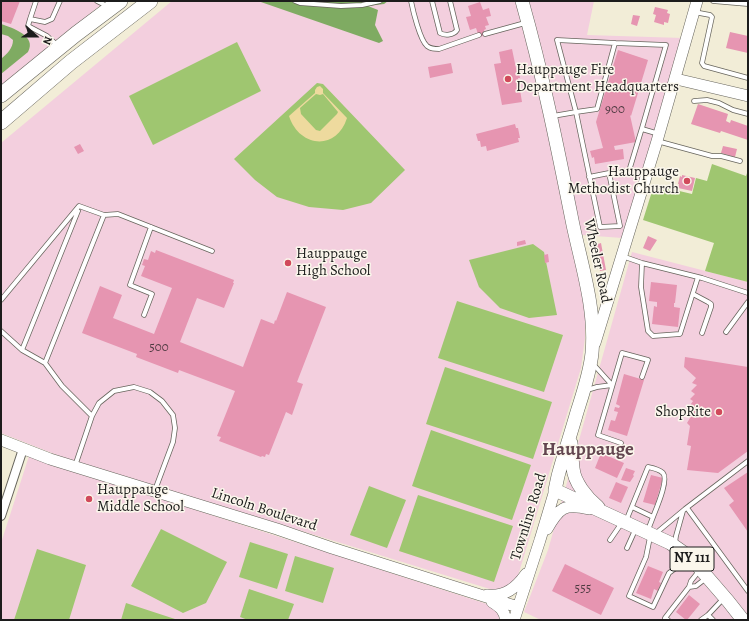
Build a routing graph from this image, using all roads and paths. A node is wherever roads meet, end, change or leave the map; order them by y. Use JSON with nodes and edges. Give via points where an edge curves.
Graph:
{"nodes":[{"id":1,"x":36,"y":1,"type":"edge"},
{"id":2,"x":60,"y":1,"type":"edge"},
{"id":3,"x":150,"y":1,"type":"edge"},
{"id":4,"x":295,"y":1,"type":"edge"},
{"id":5,"x":380,"y":1,"type":"edge"},
{"id":6,"x":411,"y":1,"type":"edge"},
{"id":7,"x":432,"y":1,"type":"edge"},
{"id":8,"x":450,"y":1,"type":"edge"},
{"id":9,"x":522,"y":1,"type":"edge"},
{"id":10,"x":698,"y":1,"type":"edge"},
{"id":11,"x":713,"y":1,"type":"edge"},
{"id":12,"x":109,"y":3,"type":"edge"},
{"id":13,"x":748,"y":4,"type":"edge"},
{"id":14,"x":694,"y":12,"type":"junction"},
{"id":15,"x":30,"y":18,"type":"junction"},
{"id":16,"x":528,"y":22,"type":"junction"},
{"id":17,"x":485,"y":34,"type":"dead end"},
{"id":18,"x":479,"y":35,"type":"dead end"},
{"id":19,"x":615,"y":44,"type":"junction"},
{"id":20,"x":59,"y":47,"type":"junction"},
{"id":21,"x":748,"y":78,"type":"edge"},
{"id":22,"x":676,"y":79,"type":"junction"},
{"id":23,"x":1,"y":95,"type":"edge"},
{"id":24,"x":748,"y":96,"type":"edge"},
{"id":25,"x":694,"y":101,"type":"dead end"},
{"id":26,"x":576,"y":112,"type":"junction"},
{"id":27,"x":748,"y":114,"type":"edge"},
{"id":28,"x":551,"y":116,"type":"junction"},
{"id":29,"x":1,"y":122,"type":"edge"},
{"id":30,"x":642,"y":129,"type":"junction"},
{"id":31,"x":658,"y":137,"type":"junction"},
{"id":32,"x":740,"y":161,"type":"dead end"},
{"id":33,"x":608,"y":173,"type":"junction"},
{"id":34,"x":589,"y":177,"type":"junction"},
{"id":35,"x":79,"y":206,"type":"junction"},
{"id":36,"x":104,"y":215,"type":"junction"},
{"id":37,"x":151,"y":227,"type":"junction"},
{"id":38,"x":212,"y":251,"type":"dead end"},
{"id":39,"x":622,"y":256,"type":"junction"},
{"id":40,"x":642,"y":263,"type":"junction"},
{"id":41,"x":698,"y":277,"type":"junction"},
{"id":42,"x":748,"y":293,"type":"edge"},
{"id":43,"x":693,"y":294,"type":"junction"},
{"id":44,"x":1,"y":300,"type":"edge"},
{"id":45,"x":748,"y":302,"type":"edge"},
{"id":46,"x":607,"y":305,"type":"junction"},
{"id":47,"x":592,"y":311,"type":"junction"},
{"id":48,"x":144,"y":315,"type":"dead end"},
{"id":49,"x":1,"y":331,"type":"edge"},
{"id":50,"x":726,"y":332,"type":"dead end"},
{"id":51,"x":702,"y":333,"type":"dead end"},
{"id":52,"x":22,"y":350,"type":"junction"},
{"id":53,"x":591,"y":357,"type":"junction"},
{"id":54,"x":45,"y":363,"type":"junction"},
{"id":55,"x":642,"y":377,"type":"dead end"},
{"id":56,"x":612,"y":385,"type":"junction"},
{"id":57,"x":583,"y":392,"type":"junction"},
{"id":58,"x":92,"y":416,"type":"junction"},
{"id":59,"x":571,"y":433,"type":"junction"},
{"id":60,"x":1,"y":440,"type":"edge"},
{"id":61,"x":621,"y":443,"type":"dead end"},
{"id":62,"x":23,"y":449,"type":"junction"},
{"id":63,"x":748,"y":461,"type":"edge"},
{"id":64,"x":75,"y":467,"type":"junction"},
{"id":65,"x":555,"y":490,"type":"junction"},
{"id":66,"x":155,"y":491,"type":"junction"},
{"id":67,"x":632,"y":507,"type":"junction"},
{"id":68,"x":685,"y":509,"type":"junction"},
{"id":69,"x":608,"y":514,"type":"junction"},
{"id":70,"x":1,"y":516,"type":"edge"},
{"id":71,"x":654,"y":517,"type":"junction"},
{"id":72,"x":639,"y":529,"type":"junction"},
{"id":73,"x":540,"y":540,"type":"junction"},
{"id":74,"x":610,"y":540,"type":"dead end"},
{"id":75,"x":674,"y":546,"type":"junction"},
{"id":76,"x":627,"y":548,"type":"dead end"},
{"id":77,"x":690,"y":557,"type":"junction"},
{"id":78,"x":532,"y":564,"type":"junction"},
{"id":79,"x":704,"y":573,"type":"junction"},
{"id":80,"x":689,"y":587,"type":"junction"},
{"id":81,"x":748,"y":591,"type":"edge"},
{"id":82,"x":477,"y":594,"type":"junction"},
{"id":83,"x":725,"y":597,"type":"junction"},
{"id":84,"x":518,"y":607,"type":"junction"},
{"id":85,"x":708,"y":615,"type":"junction"},
{"id":86,"x":506,"y":620,"type":"edge"},
{"id":87,"x":514,"y":620,"type":"edge"},
{"id":88,"x":668,"y":620,"type":"edge"},
{"id":89,"x":701,"y":620,"type":"edge"},
{"id":90,"x":713,"y":620,"type":"edge"},
{"id":91,"x":743,"y":620,"type":"edge"}],
"edges":[{"from":1,"to":15,"type":"lane"},
{"from":2,"to":15,"type":"lane","via":[[52,19],[45,22]]},
{"from":3,"to":29,"type":"highway","via":[[71,62]]},
{"from":4,"to":5,"type":"lane","via":[[341,6]]},
{"from":6,"to":18,"type":"lane","via":[[419,30],[426,45],[432,49]]},
{"from":7,"to":8,"type":"lane","via":[[440,33],[443,35],[457,30]]},
{"from":9,"to":16,"type":"main road","name":"Wheeler Road","number":"NY 111"},
{"from":10,"to":14,"type":"street","name":"Townline Road"},
{"from":11,"to":13,"type":"lane"},
{"from":12,"to":20,"type":"highway"},
{"from":14,"to":21,"type":"lane","via":[[712,17],[702,63],[704,66]]},
{"from":14,"to":22,"type":"street","name":"Townline Road"},
{"from":15,"to":20,"type":"lane","via":[[28,26],[48,36]]},
{"from":16,"to":17,"type":"lane"},
{"from":16,"to":28,"type":"main road","name":"Wheeler Road","number":"NY 111"},
{"from":19,"to":26,"type":"lane","via":[[597,109]]},
{"from":19,"to":26,"type":"lane","via":[[557,40]]},
{"from":19,"to":30,"type":"lane","via":[[666,45]]},
{"from":20,"to":23,"type":"highway"},
{"from":22,"to":24,"type":"street"},
{"from":22,"to":31,"type":"street","name":"Townline Road"},
{"from":25,"to":27,"type":"lane","via":[[707,100]]},
{"from":26,"to":28,"type":"lane"},
{"from":26,"to":34,"type":"lane"},
{"from":28,"to":47,"type":"main road","name":"Wheeler Road","number":"NY 111"},
{"from":30,"to":31,"type":"lane"},
{"from":30,"to":33,"type":"lane","via":[[629,171]]},
{"from":31,"to":32,"type":"lane","via":[[712,156]]},
{"from":31,"to":39,"type":"street","name":"Townline Road"},
{"from":33,"to":34,"type":"lane"},
{"from":33,"to":34,"type":"lane","via":[[620,226],[600,227]]},
{"from":35,"to":36,"type":"lane"},
{"from":35,"to":44,"type":"lane"},
{"from":35,"to":52,"type":"lane"},
{"from":36,"to":37,"type":"lane","via":[[118,214]]},
{"from":36,"to":54,"type":"lane"},
{"from":37,"to":38,"type":"lane"},
{"from":37,"to":48,"type":"lane","via":[[130,285],[152,294]]},
{"from":39,"to":40,"type":"lane"},
{"from":39,"to":46,"type":"street","name":"Townline Road"},
{"from":40,"to":41,"type":"lane"},
{"from":40,"to":43,"type":"lane","via":[[641,287],[648,331],[654,336],[680,334]]},
{"from":41,"to":42,"type":"lane"},
{"from":41,"to":43,"type":"lane"},
{"from":43,"to":51,"type":"lane","via":[[711,304]]},
{"from":45,"to":50,"type":"lane"},
{"from":46,"to":47,"type":"street","via":[[599,314]]},
{"from":46,"to":53,"type":"street","name":"Townline Road"},
{"from":47,"to":53,"type":"main road","name":"Townline Road","number":"NY 111"},
{"from":49,"to":52,"type":"lane"},
{"from":52,"to":54,"type":"lane"},
{"from":53,"to":56,"type":"lane"},
{"from":53,"to":57,"type":"main road","name":"Townline Road","number":"NY 111"},
{"from":54,"to":58,"type":"lane","via":[[62,386]]},
{"from":55,"to":56,"type":"lane","via":[[648,360],[622,353]]},
{"from":56,"to":57,"type":"lane"},
{"from":56,"to":61,"type":"lane","via":[[598,435]]},
{"from":57,"to":59,"type":"main road","name":"Townline Road","number":"NY 111"},
{"from":58,"to":64,"type":"lane"},
{"from":58,"to":66,"type":"lane","via":[[99,403],[114,391],[134,388],[150,392],[173,414],[173,442]]},
{"from":59,"to":65,"type":"main road","name":"Townline Road","number":"NY 111"},
{"from":59,"to":69,"type":"main road","number":"NY 111","via":[[572,467],[575,477],[583,491]]},
{"from":60,"to":62,"type":"street","name":"Lincoln Boulevard"},
{"from":62,"to":64,"type":"street","name":"Lincoln Boulevard"},
{"from":62,"to":70,"type":"street"},
{"from":63,"to":68,"type":"lane"},
{"from":64,"to":66,"type":"street","name":"Lincoln Boulevard"},
{"from":65,"to":69,"type":"main road","number":"NY 111"},
{"from":65,"to":73,"type":"street","name":"Townline Road"},
{"from":66,"to":82,"type":"street","name":"Lincoln Boulevard"},
{"from":67,"to":71,"type":"lane"},
{"from":67,"to":71,"type":"lane","via":[[648,467],[663,473],[665,483]]},
{"from":67,"to":72,"type":"lane"},
{"from":68,"to":72,"type":"lane","via":[[661,530]]},
{"from":68,"to":75,"type":"lane"},
{"from":68,"to":81,"type":"lane"},
{"from":69,"to":72,"type":"main road","number":"NY 111"},
{"from":69,"to":73,"type":"street","via":[[577,506],[566,507],[559,512]]},
{"from":71,"to":72,"type":"lane"},
{"from":72,"to":74,"type":"lane"},
{"from":72,"to":75,"type":"main road","number":"NY 111"},
{"from":72,"to":76,"type":"lane"},
{"from":72,"to":77,"type":"lane","via":[[646,557],[629,596],[653,607],[669,573]]},
{"from":73,"to":78,"type":"street","name":"Townline Road"},
{"from":75,"to":77,"type":"main road","number":"NY 111"},
{"from":77,"to":79,"type":"main road","number":"NY 111"},
{"from":78,"to":82,"type":"street","via":[[522,580],[507,592],[490,596]]},
{"from":78,"to":84,"type":"street","name":"Townline Road"},
{"from":79,"to":80,"type":"lane","via":[[691,582]]},
{"from":79,"to":80,"type":"lane","via":[[696,586]]},
{"from":79,"to":83,"type":"main road","number":"NY 111"},
{"from":80,"to":88,"type":"lane","via":[[665,618]]},
{"from":82,"to":84,"type":"street","name":"Lincoln Boulevard"},
{"from":82,"to":86,"type":"street","via":[[498,605]]},
{"from":83,"to":85,"type":"lane"},
{"from":83,"to":91,"type":"main road","number":"NY 111"},
{"from":84,"to":87,"type":"street","name":"Townline Road"},
{"from":85,"to":89,"type":"lane"},
{"from":85,"to":90,"type":"lane"}]}
